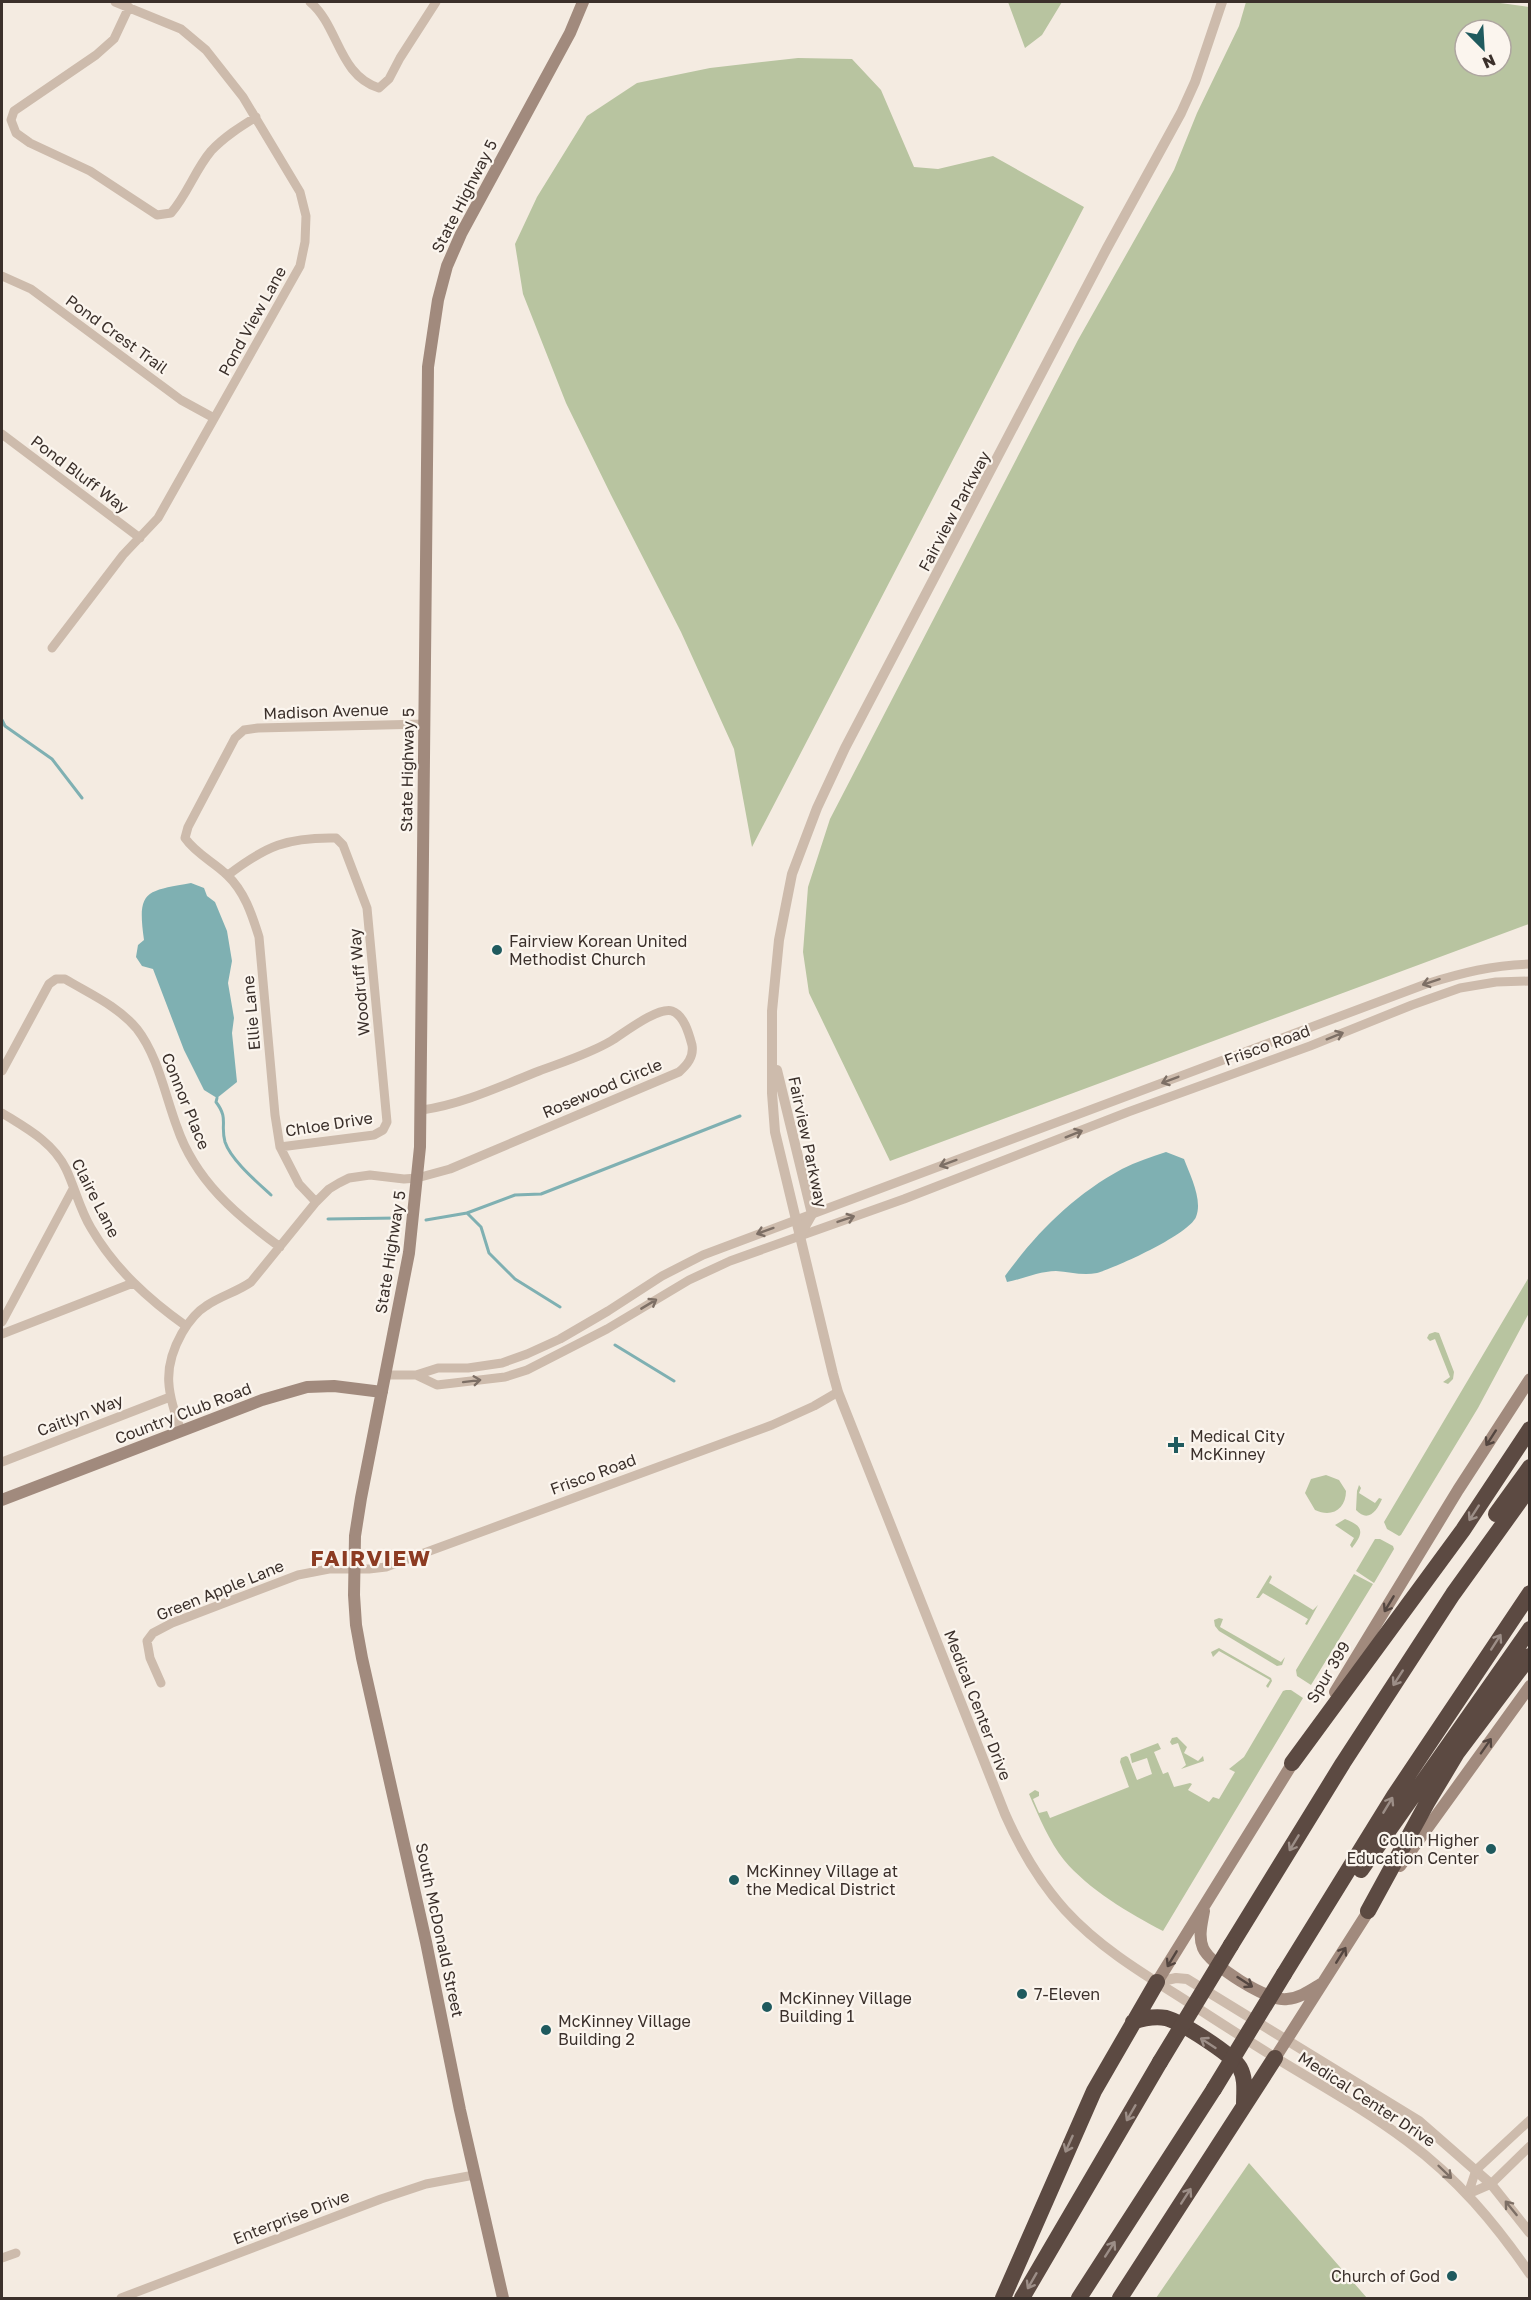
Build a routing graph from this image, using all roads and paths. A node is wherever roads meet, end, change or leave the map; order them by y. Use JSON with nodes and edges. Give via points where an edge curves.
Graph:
{"nodes":[{"id":1,"x":114,"y":2,"type":"edge"},
{"id":2,"x":310,"y":2,"type":"edge"},
{"id":3,"x":436,"y":2,"type":"edge"},
{"id":4,"x":584,"y":2,"type":"edge"},
{"id":5,"x":1222,"y":2,"type":"edge"},
{"id":6,"x":129,"y":7,"type":"junction"},
{"id":7,"x":256,"y":117,"type":"junction"},
{"id":8,"x":2,"y":276,"type":"edge"},
{"id":9,"x":214,"y":418,"type":"junction"},
{"id":10,"x":2,"y":434,"type":"edge"},
{"id":11,"x":140,"y":538,"type":"junction"},
{"id":12,"x":52,"y":648,"type":"dead end"},
{"id":13,"x":425,"y":724,"type":"junction"},
{"id":14,"x":185,"y":838,"type":"joint"},
{"id":15,"x":228,"y":875,"type":"junction"},
{"id":16,"x":1530,"y":964,"type":"edge"},
{"id":17,"x":1458,"y":974,"type":"junction"},
{"id":18,"x":1530,"y":981,"type":"edge"},
{"id":19,"x":1460,"y":988,"type":"junction"},
{"id":20,"x":774,"y":1051,"type":"junction"},
{"id":21,"x":1197,"y":1069,"type":"junction"},
{"id":22,"x":2,"y":1071,"type":"edge"},
{"id":23,"x":1203,"y":1085,"type":"junction"},
{"id":24,"x":422,"y":1110,"type":"junction"},
{"id":25,"x":2,"y":1113,"type":"edge"},
{"id":26,"x":383,"y":1131,"type":"joint"},
{"id":27,"x":280,"y":1147,"type":"junction"},
{"id":28,"x":971,"y":1155,"type":"junction"},
{"id":29,"x":977,"y":1171,"type":"junction"},
{"id":30,"x":417,"y":1178,"type":"junction"},
{"id":31,"x":74,"y":1189,"type":"junction"},
{"id":32,"x":316,"y":1202,"type":"junction"},
{"id":33,"x":812,"y":1214,"type":"junction"},
{"id":34,"x":795,"y":1220,"type":"junction"},
{"id":35,"x":799,"y":1236,"type":"junction"},
{"id":36,"x":280,"y":1247,"type":"junction"},
{"id":37,"x":133,"y":1283,"type":"junction"},
{"id":38,"x":608,"y":1311,"type":"junction"},
{"id":39,"x":2,"y":1322,"type":"edge"},
{"id":40,"x":616,"y":1324,"type":"junction"},
{"id":41,"x":186,"y":1326,"type":"junction"},
{"id":42,"x":2,"y":1334,"type":"edge"},
{"id":43,"x":386,"y":1375,"type":"junction"},
{"id":44,"x":416,"y":1375,"type":"junction"},
{"id":45,"x":1527,"y":1381,"type":"edge"},
{"id":46,"x":382,"y":1392,"type":"junction"},
{"id":47,"x":838,"y":1392,"type":"junction"},
{"id":48,"x":170,"y":1397,"type":"junction"},
{"id":49,"x":1530,"y":1429,"type":"edge"},
{"id":50,"x":181,"y":1431,"type":"junction"},
{"id":51,"x":2,"y":1462,"type":"edge"},
{"id":52,"x":1530,"y":1467,"type":"edge"},
{"id":53,"x":1530,"y":1487,"type":"edge"},
{"id":54,"x":2,"y":1500,"type":"edge"},
{"id":55,"x":354,"y":1568,"type":"junction"},
{"id":56,"x":1530,"y":1593,"type":"edge"},
{"id":57,"x":1453,"y":1594,"type":"junction"},
{"id":58,"x":1530,"y":1629,"type":"edge"},
{"id":59,"x":1530,"y":1656,"type":"edge"},
{"id":60,"x":161,"y":1683,"type":"dead end"},
{"id":61,"x":1530,"y":1686,"type":"edge"},
{"id":62,"x":1292,"y":1763,"type":"junction"},
{"id":63,"x":1205,"y":1904,"type":"junction"},
{"id":64,"x":1368,"y":1911,"type":"junction"},
{"id":65,"x":1303,"y":1944,"type":"junction"},
{"id":66,"x":1157,"y":1982,"type":"junction"},
{"id":67,"x":1324,"y":1982,"type":"junction"},
{"id":68,"x":1133,"y":2022,"type":"junction"},
{"id":69,"x":1287,"y":2040,"type":"junction"},
{"id":70,"x":1275,"y":2058,"type":"junction"},
{"id":71,"x":1244,"y":2105,"type":"junction"},
{"id":72,"x":1530,"y":2120,"type":"edge"},
{"id":73,"x":1530,"y":2146,"type":"edge"},
{"id":74,"x":1476,"y":2170,"type":"junction"},
{"id":75,"x":474,"y":2175,"type":"junction"},
{"id":76,"x":1491,"y":2184,"type":"junction"},
{"id":77,"x":1468,"y":2194,"type":"junction"},
{"id":78,"x":1530,"y":2232,"type":"edge"},
{"id":79,"x":16,"y":2253,"type":"dead end"},
{"id":80,"x":2,"y":2258,"type":"edge"},
{"id":81,"x":1530,"y":2274,"type":"edge"},
{"id":82,"x":121,"y":2298,"type":"edge"},
{"id":83,"x":503,"y":2298,"type":"edge"},
{"id":84,"x":1003,"y":2298,"type":"edge"},
{"id":85,"x":1022,"y":2298,"type":"edge"},
{"id":86,"x":1079,"y":2298,"type":"edge"},
{"id":87,"x":1120,"y":2298,"type":"edge"}],
"edges":[{"from":1,"to":6,"type":"street","name":"Pond View Lane"},
{"from":2,"to":3,"type":"street","via":[[349,67],[368,84],[379,88],[389,79]]},
{"from":4,"to":13,"type":"main road","name":"State Highway 5","via":[[461,234],[447,266],[436,308],[428,367]]},
{"from":5,"to":20,"type":"street","name":"Fairview Parkway","via":[[1195,82],[1180,113],[817,808],[792,874],[779,940],[772,1011]]},
{"from":6,"to":7,"type":"street","name":"Pond View Lane","via":[[181,29],[206,50]]},
{"from":6,"to":7,"type":"street","via":[[114,39],[14,111],[11,120],[16,133],[90,171],[157,215],[171,213],[211,151]]},
{"from":7,"to":9,"type":"street","name":"Pond View Lane","via":[[300,192],[306,216],[305,242],[300,266]]},
{"from":8,"to":9,"type":"street","name":"Pond Crest Trail","via":[[31,289],[181,400]]},
{"from":9,"to":11,"type":"street","name":"Pond View Lane","via":[[158,518]]},
{"from":10,"to":11,"type":"street","name":"Pond Bluff Way"},
{"from":11,"to":12,"type":"street","name":"Pond View Lane"},
{"from":13,"to":14,"type":"street","name":"Madison Avenue","via":[[244,730],[236,738]]},
{"from":13,"to":24,"type":"main road","name":"State Highway 5"},
{"from":14,"to":15,"type":"street","name":"Ellie Lane"},
{"from":15,"to":26,"type":"street","name":"Woodruff Way","via":[[254,856],[285,842],[336,838],[343,845],[366,908],[387,1122]]},
{"from":15,"to":27,"type":"street","name":"Ellie Lane","via":[[244,897],[259,937]]},
{"from":16,"to":17,"type":"street"},
{"from":17,"to":19,"type":"street"},
{"from":17,"to":21,"type":"street","one_way":true},
{"from":18,"to":19,"type":"street","name":"Frisco Road"},
{"from":23,"to":19,"type":"street","name":"Frisco Road","one_way":true},
{"from":20,"to":33,"type":"street","name":"Fairview Parkway"},
{"from":20,"to":34,"type":"street","name":"Fairview Parkway","via":[[775,1132]]},
{"from":21,"to":23,"type":"street"},
{"from":21,"to":28,"type":"street","one_way":true},
{"from":22,"to":36,"type":"street","name":"Connor Place","via":[[49,984],[56,979],[65,979],[121,1012],[149,1048],[178,1130],[212,1190]]},
{"from":29,"to":23,"type":"street","name":"Frisco Road","one_way":true},
{"from":24,"to":30,"type":"main road","name":"State Highway 5"},
{"from":24,"to":30,"type":"street","name":"Rosewood Circle","via":[[449,1106],[593,1050],[658,1013],[673,1011],[686,1025],[692,1055],[679,1072],[450,1169]]},
{"from":25,"to":31,"type":"street","name":"Claire Lane","via":[[54,1151]]},
{"from":26,"to":27,"type":"street","name":"Chloe Drive"},
{"from":27,"to":32,"type":"street","name":"Ellie Lane","via":[[299,1184]]},
{"from":28,"to":29,"type":"street"},
{"from":28,"to":33,"type":"street","one_way":true},
{"from":35,"to":29,"type":"street","name":"Frisco Road","one_way":true},
{"from":30,"to":32,"type":"street","via":[[359,1176],[329,1189]]},
{"from":30,"to":43,"type":"main road","name":"State Highway 5","via":[[409,1253]]},
{"from":31,"to":37,"type":"street","name":"Claire Lane","via":[[90,1227]]},
{"from":31,"to":39,"type":"street"},
{"from":32,"to":36,"type":"street"},
{"from":33,"to":34,"type":"street"},
{"from":33,"to":35,"type":"street","name":"Fairview Parkway"},
{"from":34,"to":35,"type":"street","name":"Fairview Parkway"},
{"from":34,"to":38,"type":"street","one_way":true,"via":[[703,1255]]},
{"from":40,"to":35,"type":"street","name":"Frisco Road","one_way":true,"via":[[689,1280]]},
{"from":35,"to":47,"type":"street","name":"Fairview Parkway"},
{"from":36,"to":41,"type":"street","via":[[251,1282],[206,1305]]},
{"from":37,"to":41,"type":"street","name":"Claire Lane"},
{"from":37,"to":42,"type":"street"},
{"from":38,"to":40,"type":"street"},
{"from":38,"to":44,"type":"street","via":[[560,1339],[502,1363],[438,1368]]},
{"from":44,"to":40,"type":"street","name":"Frisco Road","one_way":true,"via":[[437,1385],[505,1377],[527,1370]]},
{"from":41,"to":48,"type":"street","via":[[168,1370]]},
{"from":43,"to":44,"type":"street"},
{"from":43,"to":46,"type":"main road","name":"State Highway 5"},
{"from":45,"to":62,"type":"main road","name":"Spur 399","one_way":true},
{"from":46,"to":50,"type":"main road","name":"Country Club Road","via":[[334,1386],[308,1388],[262,1400]]},
{"from":46,"to":55,"type":"main road","name":"State Highway 5","via":[[361,1498]]},
{"from":47,"to":55,"type":"street","name":"Frisco Road","via":[[772,1425],[386,1567]]},
{"from":47,"to":66,"type":"street","name":"Medical Center Drive","via":[[1019,1844],[1076,1921]]},
{"from":48,"to":50,"type":"street"},
{"from":48,"to":51,"type":"street","name":"Caitlyn Way"},
{"from":49,"to":62,"type":"highway","one_way":true,"via":[[1463,1530]]},
{"from":50,"to":54,"type":"main road","name":"Country Club Road"},
{"from":52,"to":57,"type":"highway","via":[[1480,1538]]},
{"from":53,"to":57,"type":"highway"},
{"from":55,"to":60,"type":"street","name":"Green Apple Lane","via":[[298,1575],[153,1633],[147,1641]]},
{"from":55,"to":75,"type":"main road","name":"South McDonald Street","via":[[356,1625],[362,1658],[431,1962]]},
{"from":65,"to":56,"type":"highway","one_way":true,"via":[[1394,1796]]},
{"from":57,"to":85,"type":"highway","one_way":true,"bridge":true,"via":[[1342,1763]]},
{"from":58,"to":65,"type":"highway","via":[[1332,1910]]},
{"from":59,"to":64,"type":"highway","via":[[1457,1753]]},
{"from":64,"to":61,"type":"main road","one_way":true},
{"from":62,"to":63,"type":"main road","name":"Spur 399"},
{"from":63,"to":66,"type":"main road","name":"Spur 399","one_way":true},
{"from":63,"to":67,"type":"main road","one_way":true,"via":[[1200,1935],[1209,1959],[1266,1996],[1286,2000]]},
{"from":67,"to":64,"type":"main road","one_way":true},
{"from":86,"to":65,"type":"highway","one_way":true,"bridge":true},
{"from":66,"to":68,"type":"highway"},
{"from":66,"to":69,"type":"street","name":"Medical Center Drive","via":[[1188,1979]]},
{"from":66,"to":70,"type":"street","name":"Medical Center Drive"},
{"from":67,"to":69,"type":"main road"},
{"from":71,"to":68,"type":"highway","one_way":true,"via":[[1245,2081],[1232,2058],[1176,2021],[1149,2017]]},
{"from":68,"to":84,"type":"highway","one_way":true,"via":[[1089,2101]]},
{"from":69,"to":70,"type":"main road"},
{"from":69,"to":74,"type":"street","name":"Medical Center Drive","via":[[1419,2121]]},
{"from":70,"to":71,"type":"highway"},
{"from":70,"to":77,"type":"street","name":"Medical Center Drive","one_way":true,"via":[[1405,2139]]},
{"from":87,"to":71,"type":"highway","one_way":true},
{"from":72,"to":74,"type":"street"},
{"from":73,"to":76,"type":"street"},
{"from":74,"to":76,"type":"street","name":"Medical Center Drive"},
{"from":74,"to":77,"type":"street"},
{"from":75,"to":82,"type":"street","name":"Enterprise Drive","via":[[426,2184],[381,2199]]},
{"from":75,"to":83,"type":"main road","name":"South McDonald Street"},
{"from":76,"to":77,"type":"street"},
{"from":78,"to":76,"type":"street","name":"Medical Center Drive","one_way":true},
{"from":77,"to":81,"type":"street","name":"Medical Center Drive"},
{"from":79,"to":80,"type":"street"}]}
